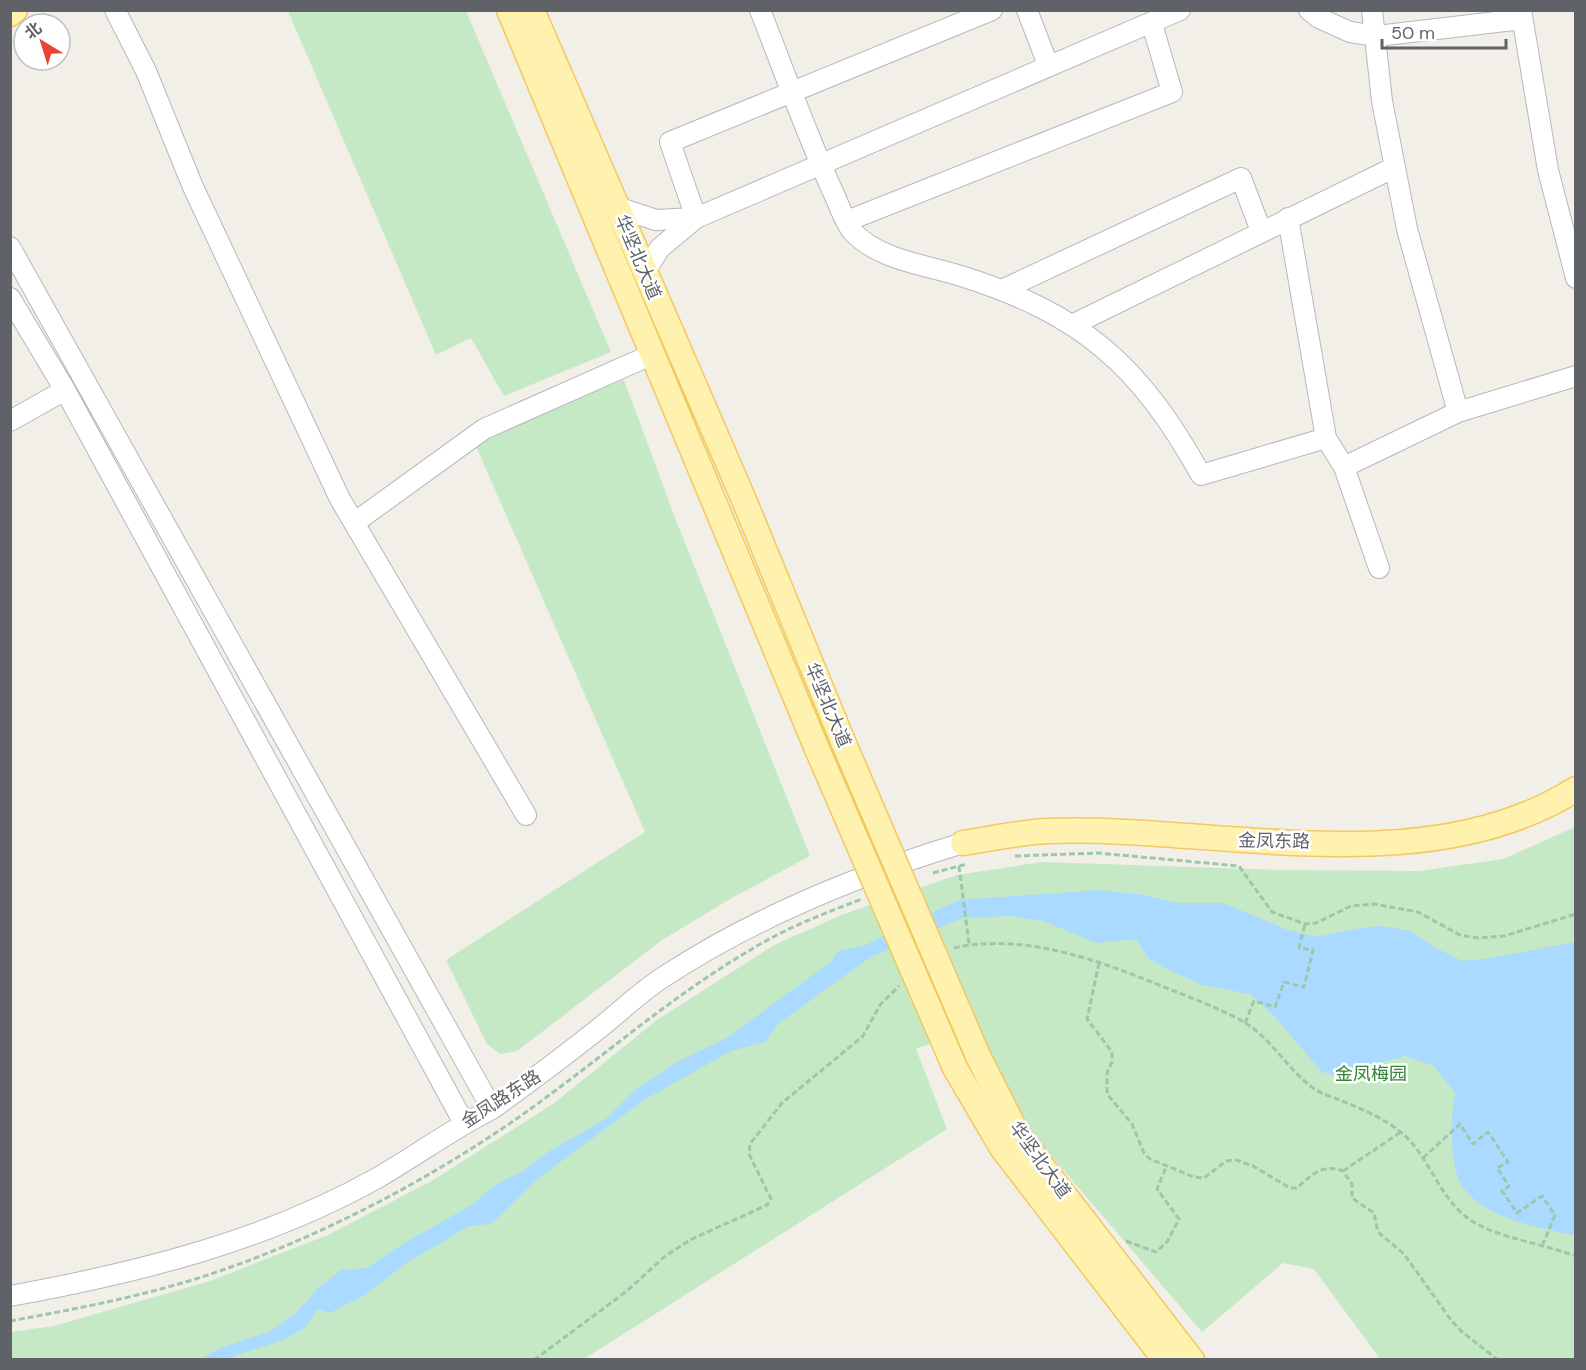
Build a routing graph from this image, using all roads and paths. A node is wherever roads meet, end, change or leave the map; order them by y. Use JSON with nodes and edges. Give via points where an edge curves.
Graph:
{"nodes":[{"id":1,"x":15,"y":10,"type":"edge"},
{"id":2,"x":114,"y":10,"type":"edge"},
{"id":3,"x":509,"y":10,"type":"edge"},
{"id":4,"x":532,"y":10,"type":"edge"},
{"id":5,"x":760,"y":10,"type":"edge"},
{"id":6,"x":992,"y":10,"type":"edge"},
{"id":7,"x":1027,"y":10,"type":"edge"},
{"id":8,"x":1180,"y":10,"type":"edge"},
{"id":9,"x":1309,"y":10,"type":"edge"},
{"id":10,"x":1372,"y":10,"type":"edge"},
{"id":11,"x":10,"y":14,"type":"edge"},
{"id":12,"x":1522,"y":15,"type":"edge"},
{"id":13,"x":1152,"y":24,"type":"junction"},
{"id":14,"x":1377,"y":36,"type":"junction"},
{"id":15,"x":1048,"y":65,"type":"junction"},
{"id":16,"x":793,"y":92,"type":"junction"},
{"id":17,"x":820,"y":164,"type":"junction"},
{"id":18,"x":1395,"y":167,"type":"junction"},
{"id":19,"x":617,"y":207,"type":"junction"},
{"id":20,"x":696,"y":218,"type":"junction"},
{"id":21,"x":1288,"y":218,"type":"junction"},
{"id":22,"x":847,"y":221,"type":"junction"},
{"id":23,"x":1261,"y":231,"type":"junction"},
{"id":24,"x":10,"y":247,"type":"edge"},
{"id":25,"x":644,"y":273,"type":"junction"},
{"id":26,"x":1575,"y":278,"type":"edge"},
{"id":27,"x":1004,"y":290,"type":"junction"},
{"id":28,"x":10,"y":298,"type":"edge"},
{"id":29,"x":1072,"y":325,"type":"junction"},
{"id":30,"x":651,"y":355,"type":"junction"},
{"id":31,"x":1575,"y":376,"type":"edge"},
{"id":32,"x":65,"y":390,"type":"junction"},
{"id":33,"x":1458,"y":412,"type":"junction"},
{"id":34,"x":10,"y":422,"type":"edge"},
{"id":35,"x":1326,"y":438,"type":"junction"},
{"id":36,"x":1344,"y":467,"type":"junction"},
{"id":37,"x":354,"y":523,"type":"junction"},
{"id":38,"x":1379,"y":568,"type":"dead end"},
{"id":39,"x":1575,"y":789,"type":"edge"},
{"id":40,"x":526,"y":815,"type":"dead end"},
{"id":41,"x":966,"y":857,"type":"junction"},
{"id":42,"x":1007,"y":857,"type":"dead end"},
{"id":43,"x":923,"y":876,"type":"dead end"},
{"id":44,"x":869,"y":896,"type":"dead end"},
{"id":45,"x":1575,"y":914,"type":"edge"},
{"id":46,"x":1305,"y":924,"type":"junction"},
{"id":47,"x":969,"y":944,"type":"dead end"},
{"id":48,"x":1099,"y":963,"type":"dead end"},
{"id":49,"x":1245,"y":1023,"type":"dead end"},
{"id":50,"x":492,"y":1109,"type":"junction"},
{"id":51,"x":464,"y":1123,"type":"junction"},
{"id":52,"x":1401,"y":1132,"type":"dead end"},
{"id":53,"x":1423,"y":1158,"type":"dead end"},
{"id":54,"x":1166,"y":1167,"type":"junction"},
{"id":55,"x":1342,"y":1171,"type":"junction"},
{"id":56,"x":1122,"y":1242,"type":"dead end"},
{"id":57,"x":1543,"y":1245,"type":"dead end"},
{"id":58,"x":10,"y":1296,"type":"edge"},
{"id":59,"x":10,"y":1321,"type":"edge"},
{"id":60,"x":1165,"y":1359,"type":"edge"},
{"id":61,"x":1192,"y":1359,"type":"edge"},
{"id":62,"x":1497,"y":1359,"type":"edge"}],
"edges":[{"from":1,"to":11,"type":"main road"},
{"from":2,"to":37,"type":"street","via":[[146,70],[198,197]]},
{"from":3,"to":30,"type":"main road","name":"华坚北大道"},
{"from":4,"to":19,"type":"main road","name":"华坚北大道"},
{"from":5,"to":16,"type":"street"},
{"from":6,"to":16,"type":"street"},
{"from":7,"to":15,"type":"street"},
{"from":8,"to":13,"type":"street"},
{"from":9,"to":14,"type":"street","via":[[1350,32]]},
{"from":10,"to":14,"type":"street"},
{"from":12,"to":14,"type":"street"},
{"from":12,"to":26,"type":"street","via":[[1548,170]]},
{"from":13,"to":15,"type":"street"},
{"from":13,"to":22,"type":"street","via":[[1172,92]]},
{"from":14,"to":18,"type":"street","via":[[1382,101]]},
{"from":15,"to":17,"type":"street"},
{"from":16,"to":17,"type":"street"},
{"from":16,"to":20,"type":"street","via":[[670,142]]},
{"from":17,"to":20,"type":"street"},
{"from":17,"to":22,"type":"street"},
{"from":18,"to":21,"type":"street"},
{"from":18,"to":33,"type":"street","via":[[1407,229]]},
{"from":19,"to":20,"type":"street","via":[[656,220]]},
{"from":19,"to":25,"type":"main road","name":"华坚北大道"},
{"from":20,"to":25,"type":"street","via":[[666,242]]},
{"from":21,"to":23,"type":"street"},
{"from":21,"to":35,"type":"street"},
{"from":22,"to":27,"type":"street","via":[[869,247]]},
{"from":23,"to":27,"type":"street","via":[[1241,178]]},
{"from":23,"to":29,"type":"street"},
{"from":24,"to":50,"type":"street"},
{"from":25,"to":61,"type":"main road","name":"华坚北大道","bridge":true,"via":[[978,1056],[1018,1135]]},
{"from":27,"to":29,"type":"street","via":[[1032,301]]},
{"from":28,"to":32,"type":"street"},
{"from":29,"to":35,"type":"street","via":[[1128,369],[1179,436],[1201,475]]},
{"from":30,"to":37,"type":"street","via":[[484,429]]},
{"from":30,"to":60,"type":"main road","name":"华坚北大道","bridge":true,"via":[[955,1068],[1002,1148]]},
{"from":31,"to":33,"type":"street"},
{"from":32,"to":34,"type":"street"},
{"from":32,"to":51,"type":"street"},
{"from":33,"to":36,"type":"street"},
{"from":35,"to":36,"type":"street"},
{"from":36,"to":38,"type":"street"},
{"from":37,"to":40,"type":"street"},
{"from":39,"to":41,"type":"main road","name":"金凤东路","via":[[1547,807],[1491,828],[1429,839],[1256,842],[1048,831]]},
{"from":41,"to":43,"type":"path"},
{"from":41,"to":47,"type":"path"},
{"from":41,"to":50,"type":"street","name":"金凤路东路","via":[[900,862],[794,905],[725,940],[663,977]]},
{"from":42,"to":46,"type":"path","via":[[1098,853],[1239,866],[1272,912]]},
{"from":44,"to":59,"type":"path","via":[[754,947],[699,983],[509,1124],[370,1206],[208,1275]]},
{"from":45,"to":46,"type":"path","via":[[1504,936],[1478,938],[1460,934],[1418,912],[1374,904],[1350,906]]},
{"from":46,"to":49,"type":"path","via":[[1299,948],[1313,950],[1304,987],[1284,982],[1275,1006],[1254,1001]]},
{"from":48,"to":54,"type":"path","via":[[1087,1018],[1112,1052],[1107,1094],[1132,1124],[1143,1153]]},
{"from":50,"to":51,"type":"street","name":"金凤路东路"},
{"from":51,"to":58,"type":"street","name":"金凤路东路","via":[[378,1178],[292,1218],[192,1255],[98,1280]]},
{"from":52,"to":55,"type":"path"},
{"from":53,"to":57,"type":"path","via":[[1460,1124],[1473,1144],[1488,1132],[1508,1162],[1497,1168],[1509,1186],[1502,1191],[1517,1213],[1542,1196],[1555,1215]]},
{"from":54,"to":55,"type":"path","via":[[1204,1178],[1226,1161],[1236,1160],[1290,1188],[1297,1188],[1325,1168]]},
{"from":54,"to":56,"type":"path","via":[[1157,1189],[1179,1219],[1176,1228],[1156,1252]]},
{"from":55,"to":62,"type":"path","via":[[1349,1177],[1355,1203],[1374,1213],[1378,1232],[1404,1254],[1461,1331]]}]}
